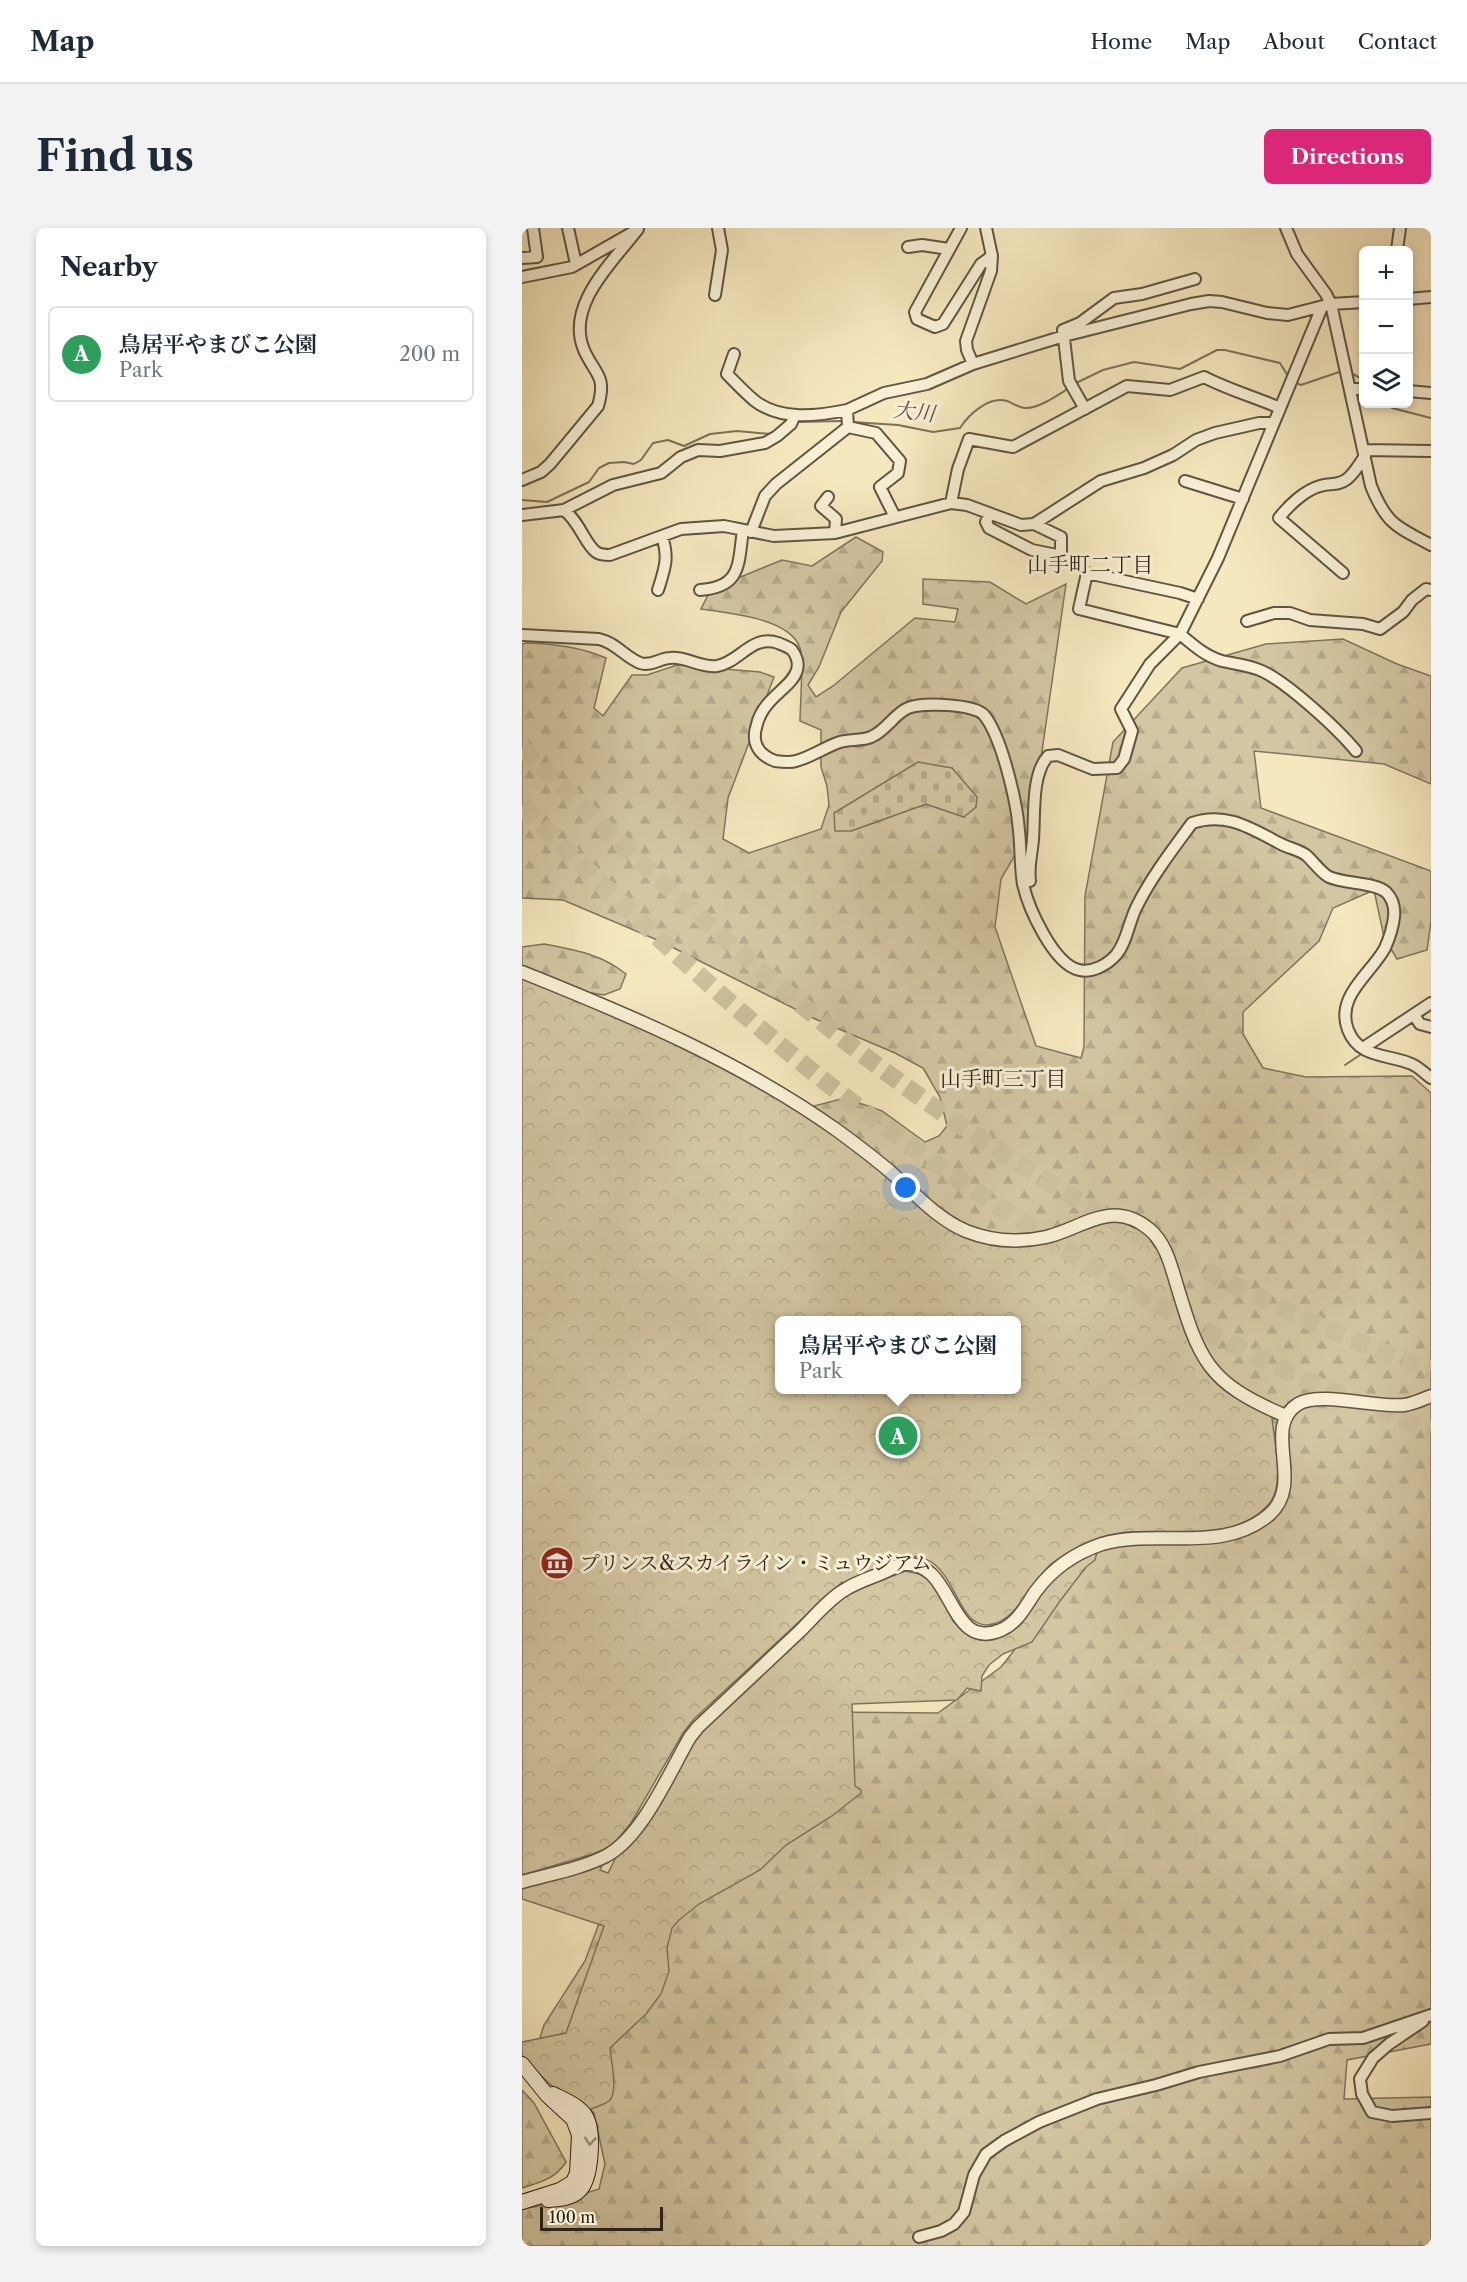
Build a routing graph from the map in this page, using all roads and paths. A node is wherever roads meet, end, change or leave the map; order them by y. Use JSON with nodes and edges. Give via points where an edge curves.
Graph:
{"nodes":[{"id":1,"x":533,"y":228,"type":"edge"},
{"id":2,"x":568,"y":228,"type":"edge"},
{"id":3,"x":718,"y":228,"type":"edge"},
{"id":4,"x":961,"y":228,"type":"edge"},
{"id":5,"x":986,"y":228,"type":"edge"},
{"id":6,"x":1286,"y":228,"type":"edge"},
{"id":7,"x":1400,"y":228,"type":"edge"},
{"id":8,"x":639,"y":229,"type":"edge"},
{"id":9,"x":1398,"y":246,"type":"edge"},
{"id":10,"x":908,"y":247,"type":"dead end"},
{"id":11,"x":950,"y":249,"type":"junction"},
{"id":12,"x":992,"y":256,"type":"junction"},
{"id":13,"x":522,"y":258,"type":"edge"},
{"id":14,"x":576,"y":264,"type":"junction"},
{"id":15,"x":522,"y":277,"type":"edge"},
{"id":16,"x":1195,"y":279,"type":"dead end"},
{"id":17,"x":715,"y":296,"type":"dead end"},
{"id":18,"x":1431,"y":297,"type":"edge"},
{"id":19,"x":1413,"y":299,"type":"edge"},
{"id":20,"x":1359,"y":303,"type":"edge"},
{"id":21,"x":1327,"y":306,"type":"junction"},
{"id":22,"x":1064,"y":336,"type":"junction"},
{"id":23,"x":734,"y":354,"type":"dead end"},
{"id":24,"x":973,"y":364,"type":"junction"},
{"id":25,"x":1350,"y":388,"type":"junction"},
{"id":26,"x":1359,"y":389,"type":"edge"},
{"id":27,"x":1413,"y":391,"type":"edge"},
{"id":28,"x":1431,"y":393,"type":"edge"},
{"id":29,"x":1280,"y":408,"type":"junction"},
{"id":30,"x":1085,"y":409,"type":"junction"},
{"id":31,"x":847,"y":410,"type":"junction"},
{"id":32,"x":795,"y":415,"type":"junction"},
{"id":33,"x":1274,"y":423,"type":"junction"},
{"id":34,"x":848,"y":427,"type":"junction"},
{"id":35,"x":1431,"y":451,"type":"edge"},
{"id":36,"x":1364,"y":453,"type":"junction"},
{"id":37,"x":522,"y":480,"type":"edge"},
{"id":38,"x":1185,"y":481,"type":"dead end"},
{"id":39,"x":828,"y":497,"type":"dead end"},
{"id":40,"x":1243,"y":499,"type":"junction"},
{"id":41,"x":951,"y":503,"type":"junction"},
{"id":42,"x":564,"y":510,"type":"junction"},
{"id":43,"x":990,"y":514,"type":"junction"},
{"id":44,"x":522,"y":515,"type":"edge"},
{"id":45,"x":895,"y":517,"type":"junction"},
{"id":46,"x":1034,"y":524,"type":"junction"},
{"id":47,"x":747,"y":531,"type":"junction"},
{"id":48,"x":835,"y":533,"type":"junction"},
{"id":49,"x":662,"y":536,"type":"junction"},
{"id":50,"x":1431,"y":545,"type":"edge"},
{"id":51,"x":1342,"y":573,"type":"dead end"},
{"id":52,"x":658,"y":590,"type":"dead end"},
{"id":53,"x":699,"y":590,"type":"dead end"},
{"id":54,"x":1431,"y":590,"type":"edge"},
{"id":55,"x":1198,"y":599,"type":"junction"},
{"id":56,"x":1247,"y":621,"type":"dead end"},
{"id":57,"x":522,"y":634,"type":"edge"},
{"id":58,"x":1180,"y":634,"type":"junction"},
{"id":59,"x":1356,"y":751,"type":"dead end"},
{"id":60,"x":1029,"y":902,"type":"junction"},
{"id":61,"x":522,"y":972,"type":"edge"},
{"id":62,"x":1431,"y":1003,"type":"edge"},
{"id":63,"x":1414,"y":1015,"type":"junction"},
{"id":64,"x":1431,"y":1027,"type":"edge"},
{"id":65,"x":1363,"y":1048,"type":"junction"},
{"id":66,"x":1431,"y":1078,"type":"edge"},
{"id":67,"x":1431,"y":1396,"type":"edge"},
{"id":68,"x":1286,"y":1416,"type":"junction"},
{"id":69,"x":522,"y":1882,"type":"edge"},
{"id":70,"x":1431,"y":2015,"type":"edge"},
{"id":71,"x":522,"y":2064,"type":"edge"},
{"id":72,"x":1431,"y":2113,"type":"edge"},
{"id":73,"x":528,"y":2200,"type":"edge"},
{"id":74,"x":920,"y":2236,"type":"dead end"}],
"edges":[{"from":1,"to":13,"type":"street","via":[[537,256]]},
{"from":2,"to":14,"type":"street"},
{"from":3,"to":17,"type":"street","via":[[722,250]]},
{"from":4,"to":11,"type":"street"},
{"from":5,"to":12,"type":"street"},
{"from":6,"to":21,"type":"street"},
{"from":7,"to":9,"type":"street"},
{"from":8,"to":14,"type":"street"},
{"from":8,"to":37,"type":"street","via":[[589,294],[582,315],[584,349],[601,379],[598,406],[550,464]]},
{"from":10,"to":11,"type":"street"},
{"from":11,"to":12,"type":"street","via":[[915,312],[917,319],[935,327],[943,324],[981,264]]},
{"from":12,"to":24,"type":"street","via":[[991,271],[966,341]]},
{"from":14,"to":15,"type":"street"},
{"from":16,"to":22,"type":"street","via":[[1114,298],[1080,323],[1063,330]]},
{"from":18,"to":19,"type":"street"},
{"from":20,"to":21,"type":"street"},
{"from":21,"to":22,"type":"street","via":[[1288,315],[1209,301]]},
{"from":21,"to":25,"type":"street"},
{"from":21,"to":29,"type":"street"},
{"from":22,"to":24,"type":"street"},
{"from":22,"to":30,"type":"street","via":[[1069,381]]},
{"from":23,"to":32,"type":"street","via":[[727,374],[755,401]]},
{"from":24,"to":31,"type":"street","via":[[927,384],[884,393]]},
{"from":25,"to":26,"type":"street"},
{"from":25,"to":36,"type":"street"},
{"from":27,"to":28,"type":"street"},
{"from":29,"to":30,"type":"street","via":[[1204,377],[1170,390],[1127,386]]},
{"from":29,"to":33,"type":"street"},
{"from":30,"to":41,"type":"street","via":[[1013,447],[969,440]]},
{"from":31,"to":32,"type":"street"},
{"from":31,"to":34,"type":"street"},
{"from":32,"to":42,"type":"street","via":[[791,424],[765,443],[720,451],[698,450],[681,457],[661,473],[613,485]]},
{"from":33,"to":40,"type":"street"},
{"from":33,"to":46,"type":"street","via":[[1259,423],[1196,440],[1144,468],[1101,481]]},
{"from":34,"to":45,"type":"street","via":[[876,433],[900,461],[898,473],[880,487]]},
{"from":34,"to":47,"type":"street","via":[[776,484],[765,496]]},
{"from":35,"to":36,"type":"street"},
{"from":36,"to":50,"type":"street","via":[[1371,486],[1389,521]]},
{"from":36,"to":51,"type":"street","via":[[1346,480],[1318,486],[1279,518]]},
{"from":38,"to":40,"type":"street"},
{"from":39,"to":48,"type":"street","via":[[820,506],[836,519]]},
{"from":40,"to":55,"type":"street"},
{"from":41,"to":43,"type":"street"},
{"from":41,"to":45,"type":"street"},
{"from":42,"to":44,"type":"street"},
{"from":42,"to":49,"type":"street","via":[[596,552],[604,555]]},
{"from":43,"to":46,"type":"street","via":[[1021,525]]},
{"from":43,"to":46,"type":"street","via":[[986,522],[989,528],[1032,550],[1057,555],[1061,552],[1061,537]]},
{"from":45,"to":48,"type":"street"},
{"from":47,"to":48,"type":"street","via":[[774,536]]},
{"from":47,"to":49,"type":"street","via":[[709,526]]},
{"from":47,"to":53,"type":"street","via":[[736,573],[722,587]]},
{"from":49,"to":52,"type":"street","via":[[667,552]]},
{"from":54,"to":56,"type":"street","via":[[1426,589],[1380,629],[1310,620],[1290,613]]},
{"from":55,"to":58,"type":"street"},
{"from":55,"to":58,"type":"street","via":[[1087,573],[1079,609]]},
{"from":57,"to":60,"type":"street","via":[[599,639],[644,664],[673,657],[719,666],[759,641],[791,648],[798,668],[759,715],[754,740],[758,750],[776,761],[796,761],[843,741],[869,739],[906,708],[917,705],[976,709],[989,721],[1008,772],[1019,831],[1023,884]]},
{"from":58,"to":59,"type":"street","via":[[1209,656],[1246,665],[1272,677],[1343,734]]},
{"from":58,"to":60,"type":"street","via":[[1150,664],[1120,709],[1132,731],[1124,759],[1117,768],[1093,769],[1058,755],[1044,760],[1035,792]]},
{"from":60,"to":65,"type":"street","via":[[1042,932],[1068,965],[1078,970],[1103,966],[1116,954],[1152,880],[1192,823],[1218,818],[1238,821],[1300,851],[1326,875],[1377,888],[1394,904],[1385,947],[1352,991],[1347,1004],[1347,1027]]},
{"from":61,"to":68,"type":"street","via":[[735,1066],[838,1131],[940,1216],[966,1231],[996,1239],[1030,1240],[1108,1216],[1126,1217],[1148,1228],[1170,1263],[1191,1333],[1205,1361],[1236,1392]]},
{"from":62,"to":63,"type":"street"},
{"from":63,"to":64,"type":"street","via":[[1420,1024]]},
{"from":63,"to":65,"type":"street"},
{"from":65,"to":66,"type":"street","via":[[1411,1063]]},
{"from":67,"to":68,"type":"street","via":[[1402,1405],[1314,1399],[1297,1405]]},
{"from":68,"to":69,"type":"street","via":[[1282,1432],[1285,1490],[1277,1507],[1267,1516],[1248,1528],[1222,1536],[1120,1540],[1078,1554],[1056,1568],[1019,1617],[1001,1630],[988,1633],[967,1627],[939,1581],[916,1565],[901,1564],[845,1589],[698,1727],[633,1834],[620,1847],[584,1865]]},
{"from":70,"to":72,"type":"street","via":[[1373,2058],[1360,2079],[1362,2094],[1372,2112],[1392,2116]]},
{"from":70,"to":74,"type":"street","via":[[1363,2037],[1329,2039],[1280,2056],[1097,2099],[1039,2122],[986,2154],[974,2175],[964,2212],[954,2224]]},
{"from":71,"to":73,"type":"main road","via":[[541,2087],[585,2114],[591,2131],[587,2179],[582,2189],[567,2198]]}]}
